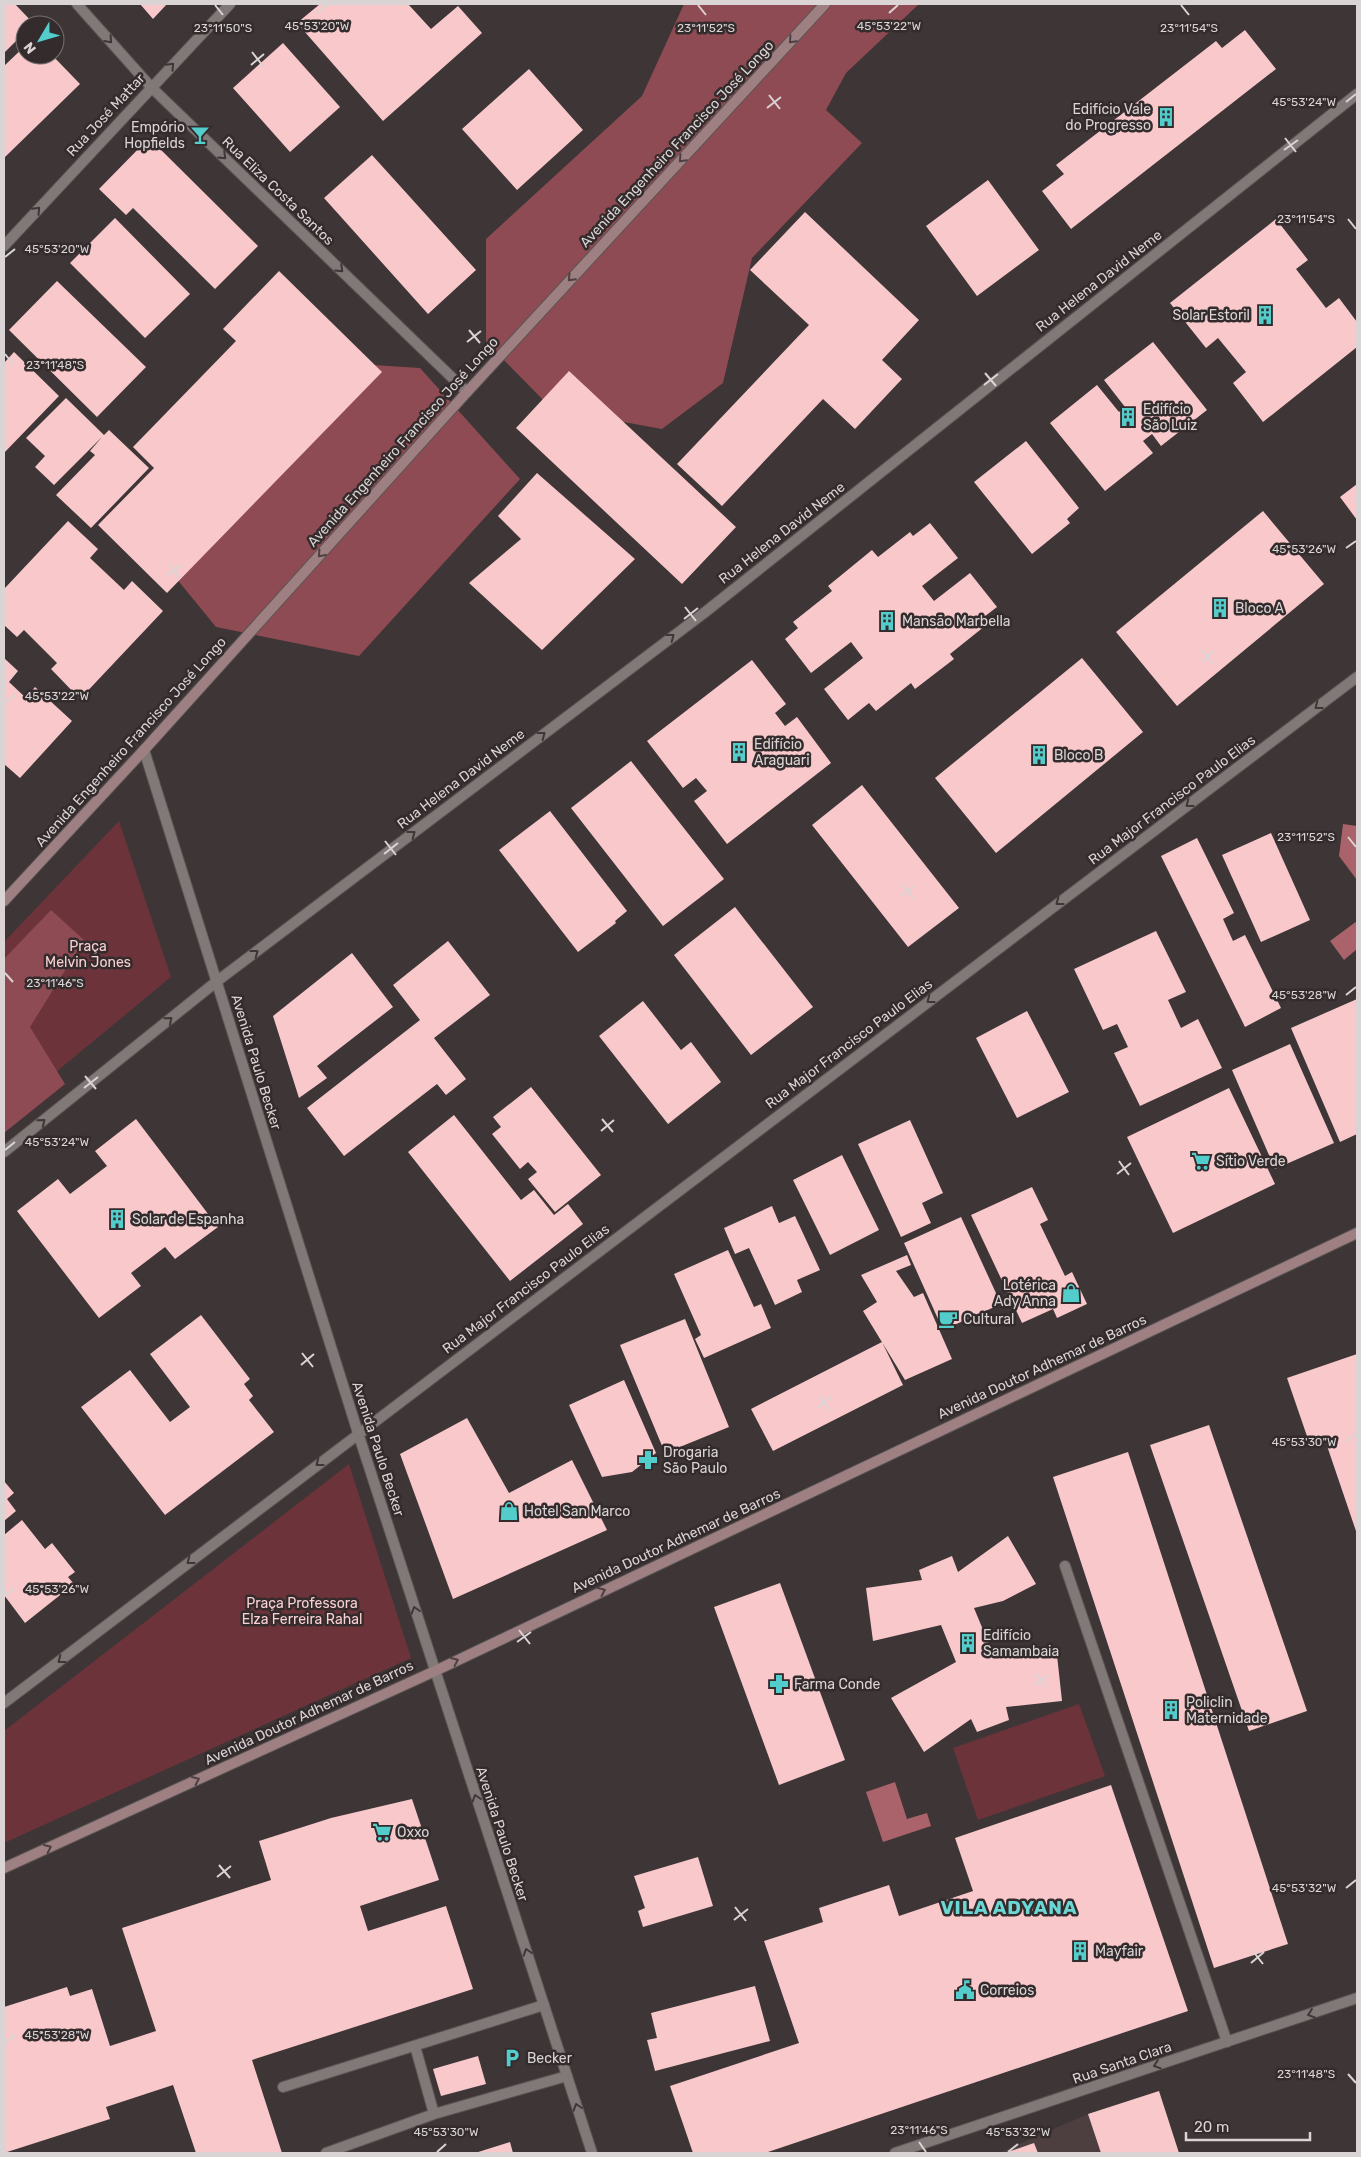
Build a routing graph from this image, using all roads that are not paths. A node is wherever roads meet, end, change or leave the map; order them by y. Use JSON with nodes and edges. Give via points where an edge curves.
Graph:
{"nodes":[{"id":1,"x":77,"y":4,"type":"edge"},
{"id":2,"x":230,"y":4,"type":"edge"},
{"id":3,"x":825,"y":4,"type":"edge"},
{"id":4,"x":151,"y":87,"type":"junction"},
{"id":5,"x":1357,"y":94,"type":"edge"},
{"id":6,"x":4,"y":246,"type":"edge"},
{"id":7,"x":467,"y":392,"type":"junction"},
{"id":8,"x":1357,"y":677,"type":"edge"},
{"id":9,"x":144,"y":750,"type":"junction"},
{"id":10,"x":4,"y":901,"type":"edge"},
{"id":11,"x":216,"y":982,"type":"junction"},
{"id":12,"x":4,"y":1152,"type":"edge"},
{"id":13,"x":1357,"y":1233,"type":"edge"},
{"id":14,"x":358,"y":1433,"type":"junction"},
{"id":15,"x":1065,"y":1566,"type":"dead end"},
{"id":16,"x":435,"y":1671,"type":"junction"},
{"id":17,"x":4,"y":1703,"type":"edge"},
{"id":18,"x":4,"y":1868,"type":"edge"},
{"id":19,"x":1357,"y":1998,"type":"edge"},
{"id":20,"x":544,"y":2005,"type":"junction"},
{"id":21,"x":1227,"y":2042,"type":"junction"},
{"id":22,"x":415,"y":2046,"type":"junction"},
{"id":23,"x":567,"y":2076,"type":"junction"},
{"id":24,"x":282,"y":2087,"type":"dead end"},
{"id":25,"x":434,"y":2114,"type":"junction"},
{"id":26,"x":326,"y":2153,"type":"edge"},
{"id":27,"x":592,"y":2153,"type":"edge"},
{"id":28,"x":896,"y":2153,"type":"edge"}],
"edges":[{"from":1,"to":4,"type":"street","name":"Rua Eliza Costa Santos","one_way":true},
{"from":4,"to":2,"type":"street","name":"Rua José Mattar","one_way":true},
{"from":3,"to":7,"type":"street","name":"Avenida Engenheiro Francisco José Longo","one_way":true},
{"from":6,"to":4,"type":"street","name":"Rua José Mattar","one_way":true},
{"from":4,"to":7,"type":"street","name":"Rua Eliza Costa Santos","one_way":true},
{"from":11,"to":5,"type":"street","name":"Rua Helena David Neme","one_way":true,"via":[[704,613]]},
{"from":7,"to":9,"type":"street","name":"Avenida Engenheiro Francisco José Longo","one_way":true},
{"from":8,"to":14,"type":"street","name":"Rua Major Francisco Paulo Elias","one_way":true},
{"from":9,"to":10,"type":"street","name":"Avenida Engenheiro Francisco José Longo"},
{"from":9,"to":11,"type":"street","name":"Avenida Paulo Becker"},
{"from":12,"to":11,"type":"street","one_way":true},
{"from":11,"to":14,"type":"street","name":"Avenida Paulo Becker"},
{"from":16,"to":13,"type":"street","name":"Avenida Doutor Adhemar de Barros","one_way":true},
{"from":16,"to":14,"type":"street","name":"Avenida Paulo Becker","one_way":true},
{"from":14,"to":17,"type":"street","one_way":true},
{"from":15,"to":21,"type":"street"},
{"from":18,"to":16,"type":"street","name":"Avenida Doutor Adhemar de Barros","one_way":true},
{"from":20,"to":16,"type":"street","name":"Avenida Paulo Becker","one_way":true},
{"from":19,"to":21,"type":"street","name":"Rua Santa Clara","one_way":true},
{"from":20,"to":22,"type":"street"},
{"from":20,"to":23,"type":"street","name":"Avenida Paulo Becker"},
{"from":21,"to":28,"type":"street","name":"Rua Santa Clara","one_way":true},
{"from":22,"to":24,"type":"street"},
{"from":22,"to":25,"type":"street"},
{"from":23,"to":25,"type":"street"},
{"from":27,"to":23,"type":"street","name":"Avenida Paulo Becker","one_way":true},
{"from":25,"to":26,"type":"street"}]}
